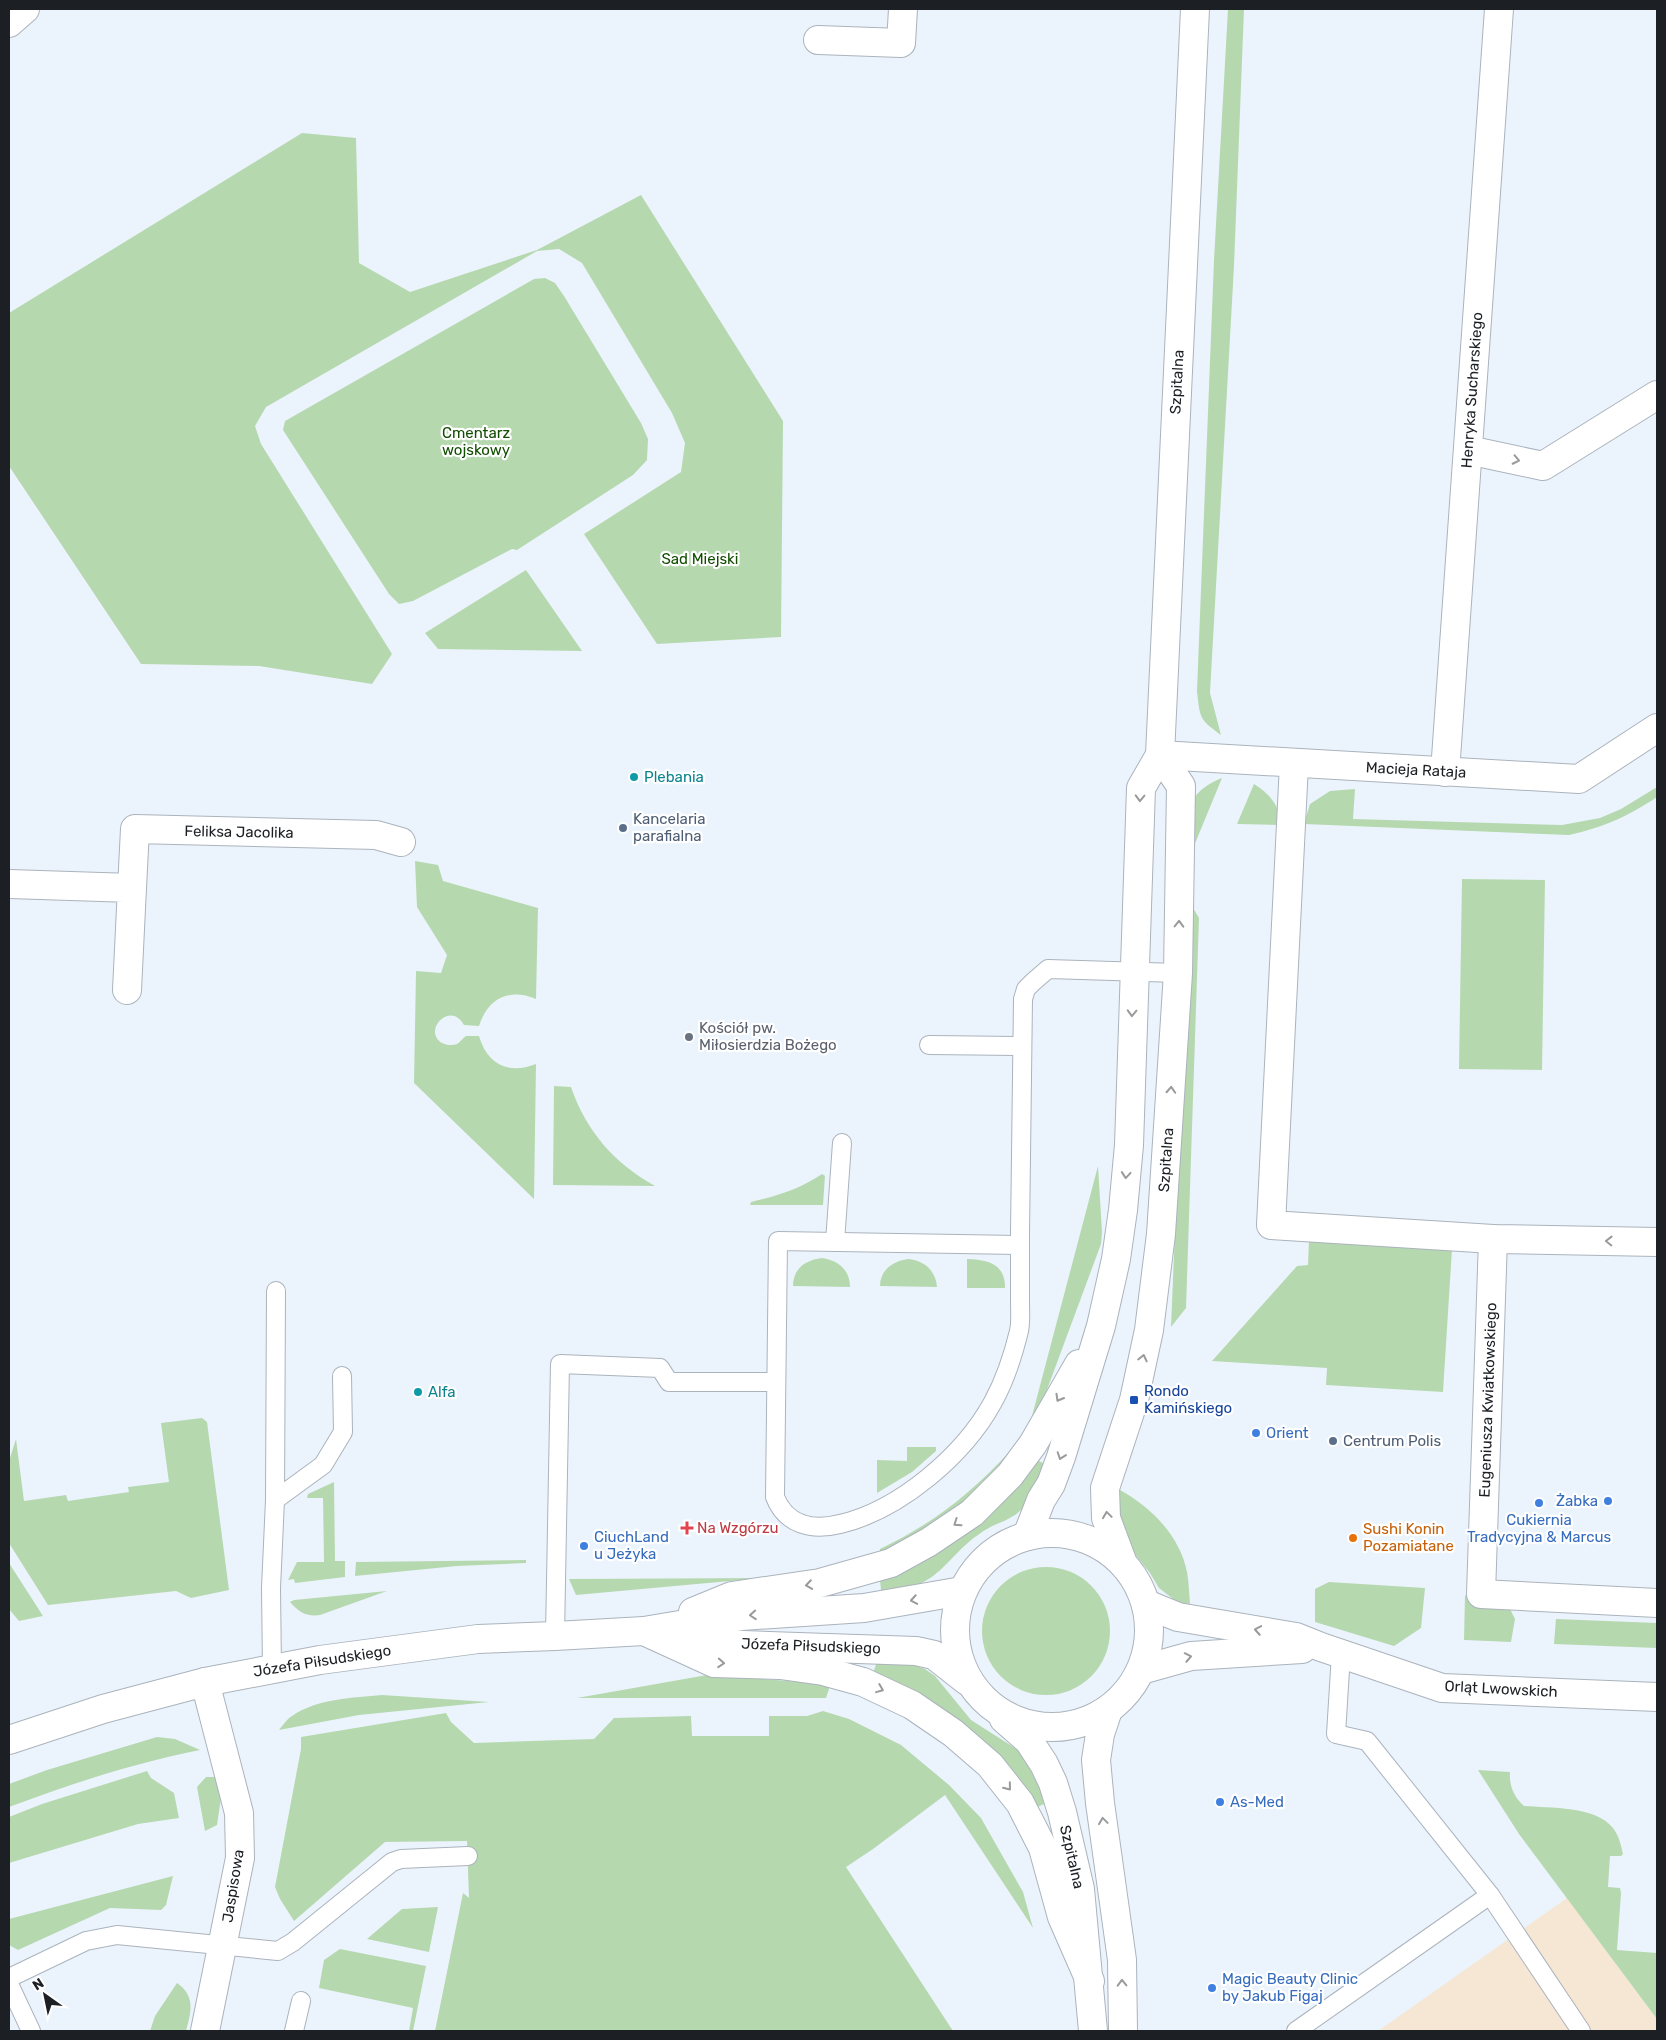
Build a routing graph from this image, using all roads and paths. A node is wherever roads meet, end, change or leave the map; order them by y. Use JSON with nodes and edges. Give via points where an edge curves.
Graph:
{"nodes":[{"id":1,"x":25,"y":9,"type":"edge"},
{"id":2,"x":902,"y":9,"type":"edge"},
{"id":3,"x":1195,"y":9,"type":"edge"},
{"id":4,"x":1499,"y":9,"type":"edge"},
{"id":5,"x":9,"y":24,"type":"edge"},
{"id":6,"x":818,"y":40,"type":"dead end"},
{"id":7,"x":1657,"y":395,"type":"edge"},
{"id":8,"x":1468,"y":450,"type":"junction"},
{"id":9,"x":1657,"y":728,"type":"edge"},
{"id":10,"x":1160,"y":755,"type":"junction"},
{"id":11,"x":1294,"y":764,"type":"junction"},
{"id":12,"x":1445,"y":772,"type":"junction"},
{"id":13,"x":401,"y":842,"type":"dead end"},
{"id":14,"x":9,"y":884,"type":"edge"},
{"id":15,"x":132,"y":888,"type":"junction"},
{"id":16,"x":1134,"y":971,"type":"junction"},
{"id":17,"x":1178,"y":973,"type":"junction"},
{"id":18,"x":126,"y":990,"type":"dead end"},
{"id":19,"x":929,"y":1045,"type":"dead end"},
{"id":20,"x":1022,"y":1046,"type":"junction"},
{"id":21,"x":842,"y":1143,"type":"dead end"},
{"id":22,"x":1493,"y":1239,"type":"junction"},
{"id":23,"x":835,"y":1242,"type":"junction"},
{"id":24,"x":1657,"y":1242,"type":"edge"},
{"id":25,"x":1020,"y":1245,"type":"junction"},
{"id":26,"x":276,"y":1291,"type":"dead end"},
{"id":27,"x":1101,"y":1326,"type":"junction"},
{"id":28,"x":342,"y":1376,"type":"dead end"},
{"id":29,"x":776,"y":1382,"type":"junction"},
{"id":30,"x":276,"y":1500,"type":"junction"},
{"id":31,"x":1026,"y":1536,"type":"junction"},
{"id":32,"x":1122,"y":1561,"type":"junction"},
{"id":33,"x":962,"y":1591,"type":"junction"},
{"id":34,"x":1657,"y":1603,"type":"edge"},
{"id":35,"x":1146,"y":1604,"type":"junction"},
{"id":36,"x":644,"y":1631,"type":"junction"},
{"id":37,"x":555,"y":1636,"type":"junction"},
{"id":38,"x":1331,"y":1651,"type":"junction"},
{"id":39,"x":272,"y":1669,"type":"junction"},
{"id":40,"x":1141,"y":1670,"type":"junction"},
{"id":41,"x":205,"y":1682,"type":"junction"},
{"id":42,"x":969,"y":1682,"type":"junction"},
{"id":43,"x":1657,"y":1697,"type":"edge"},
{"id":44,"x":992,"y":1707,"type":"junction"},
{"id":45,"x":1108,"y":1710,"type":"junction"},
{"id":46,"x":9,"y":1740,"type":"edge"},
{"id":47,"x":468,"y":1856,"type":"dead end"},
{"id":48,"x":1490,"y":1895,"type":"junction"},
{"id":49,"x":223,"y":1946,"type":"junction"},
{"id":50,"x":9,"y":1978,"type":"edge"},
{"id":51,"x":1090,"y":1981,"type":"junction"},
{"id":52,"x":9,"y":1984,"type":"edge"},
{"id":53,"x":301,"y":2001,"type":"dead end"},
{"id":54,"x":31,"y":2031,"type":"edge"},
{"id":55,"x":205,"y":2031,"type":"edge"},
{"id":56,"x":294,"y":2031,"type":"edge"},
{"id":57,"x":1093,"y":2031,"type":"edge"},
{"id":58,"x":1123,"y":2031,"type":"edge"},
{"id":59,"x":1296,"y":2031,"type":"edge"},
{"id":60,"x":1581,"y":2031,"type":"edge"}],
"edges":[{"from":1,"to":5,"type":"street"},
{"from":2,"to":6,"type":"street","via":[[901,43]]},
{"from":3,"to":10,"type":"street","name":"Szpitalna"},
{"from":4,"to":8,"type":"street","name":"Henryka Sucharskiego"},
{"from":8,"to":7,"type":"street","one_way":true,"via":[[1543,466]]},
{"from":8,"to":12,"type":"street","name":"Henryka Sucharskiego"},
{"from":9,"to":12,"type":"street","name":"Macieja Rataja","via":[[1579,779]]},
{"from":10,"to":11,"type":"street","name":"Macieja Rataja"},
{"from":10,"to":16,"type":"street","name":"Szpitalna","one_way":true,"via":[[1141,788]]},
{"from":17,"to":10,"type":"street","name":"Szpitalna","one_way":true,"via":[[1181,786]]},
{"from":11,"to":12,"type":"street","name":"Macieja Rataja"},
{"from":11,"to":22,"type":"street","via":[[1271,1225]]},
{"from":13,"to":15,"type":"street","name":"Feliksa Jacolika","via":[[376,835],[135,829]]},
{"from":14,"to":15,"type":"street"},
{"from":15,"to":18,"type":"street","name":"Feliksa Jacolika"},
{"from":16,"to":17,"type":"lane"},
{"from":16,"to":20,"type":"lane","via":[[1048,969],[1026,990]]},
{"from":16,"to":27,"type":"street","name":"Szpitalna","one_way":true,"via":[[1129,1146],[1116,1258]]},
{"from":32,"to":17,"type":"street","name":"Szpitalna","one_way":true,"via":[[1106,1518],[1105,1488],[1134,1400],[1150,1330],[1161,1234]]},
{"from":19,"to":20,"type":"lane"},
{"from":20,"to":25,"type":"lane"},
{"from":21,"to":23,"type":"lane"},
{"from":24,"to":22,"type":"street","one_way":true},
{"from":22,"to":34,"type":"street","name":"Eugeniusza Kwiatkowskiego","via":[[1482,1594]]},
{"from":23,"to":25,"type":"lane"},
{"from":23,"to":29,"type":"lane","via":[[778,1241]]},
{"from":25,"to":29,"type":"lane","via":[[1019,1329],[1003,1383],[967,1439],[943,1464],[920,1484],[882,1507],[851,1521],[825,1526],[799,1524],[783,1514],[775,1497]]},
{"from":26,"to":30,"type":"lane"},
{"from":27,"to":31,"type":"street","name":"Szpitalna","one_way":true,"via":[[1061,1457]]},
{"from":27,"to":36,"type":"street","one_way":true,"via":[[1033,1444],[1010,1474],[972,1513],[929,1542],[891,1563],[820,1583],[732,1596]]},
{"from":28,"to":30,"type":"lane","via":[[343,1432],[323,1465]]},
{"from":29,"to":37,"type":"lane","via":[[669,1382],[660,1368],[560,1364]]},
{"from":30,"to":39,"type":"lane","via":[[271,1588]]},
{"from":31,"to":32,"type":"street","via":[[1054,1532],[1082,1537],[1107,1549]]},
{"from":31,"to":33,"type":"street","via":[[1000,1548],[978,1567]]},
{"from":32,"to":35,"type":"street","via":[[1139,1585]]},
{"from":33,"to":36,"type":"street","name":"Józefa Piłsudskiego","one_way":true,"via":[[864,1608],[727,1617]]},
{"from":33,"to":42,"type":"street","via":[[955,1629],[957,1652]]},
{"from":38,"to":35,"type":"street","name":"Orląt Lwowskich","one_way":true,"via":[[1296,1637],[1178,1617]]},
{"from":35,"to":40,"type":"street","via":[[1150,1626]]},
{"from":36,"to":37,"type":"street","name":"Józefa Piłsudskiego"},
{"from":36,"to":42,"type":"street","name":"Józefa Piłsudskiego","via":[[743,1645],[916,1651],[934,1655]]},
{"from":36,"to":51,"type":"street","one_way":true,"via":[[714,1663],[780,1665],[823,1671],[863,1682],[912,1705],[953,1733],[990,1765],[1020,1803],[1043,1848],[1062,1916]]},
{"from":37,"to":39,"type":"street","name":"Józefa Piłsudskiego","via":[[478,1639]]},
{"from":40,"to":38,"type":"street","name":"Orląt Lwowskich","one_way":true,"via":[[1191,1656]]},
{"from":38,"to":43,"type":"street","name":"Orląt Lwowskich","via":[[1442,1688]]},
{"from":38,"to":48,"type":"lane","via":[[1336,1734],[1367,1741]]},
{"from":39,"to":41,"type":"street","name":"Józefa Piłsudskiego"},
{"from":40,"to":45,"type":"street","via":[[1128,1692]]},
{"from":41,"to":46,"type":"street","name":"Józefa Piłsudskiego","via":[[103,1709]]},
{"from":41,"to":49,"type":"street","name":"Jaspisowa","via":[[239,1813],[240,1858]]},
{"from":42,"to":44,"type":"street"},
{"from":44,"to":45,"type":"street","via":[[1019,1723],[1050,1728],[1080,1724]]},
{"from":44,"to":51,"type":"street","name":"Szpitalna","via":[[1029,1741],[1053,1783],[1080,1888]]},
{"from":58,"to":45,"type":"street","one_way":true,"via":[[1122,1960],[1096,1760]]},
{"from":47,"to":49,"type":"lane","via":[[392,1862],[278,1951]]},
{"from":48,"to":59,"type":"lane"},
{"from":48,"to":60,"type":"lane"},
{"from":49,"to":50,"type":"lane","via":[[117,1935],[100,1937]]},
{"from":49,"to":55,"type":"street","name":"Jaspisowa"},
{"from":51,"to":57,"type":"street","name":"Szpitalna"},
{"from":52,"to":54,"type":"lane"},
{"from":53,"to":56,"type":"lane"}]}
